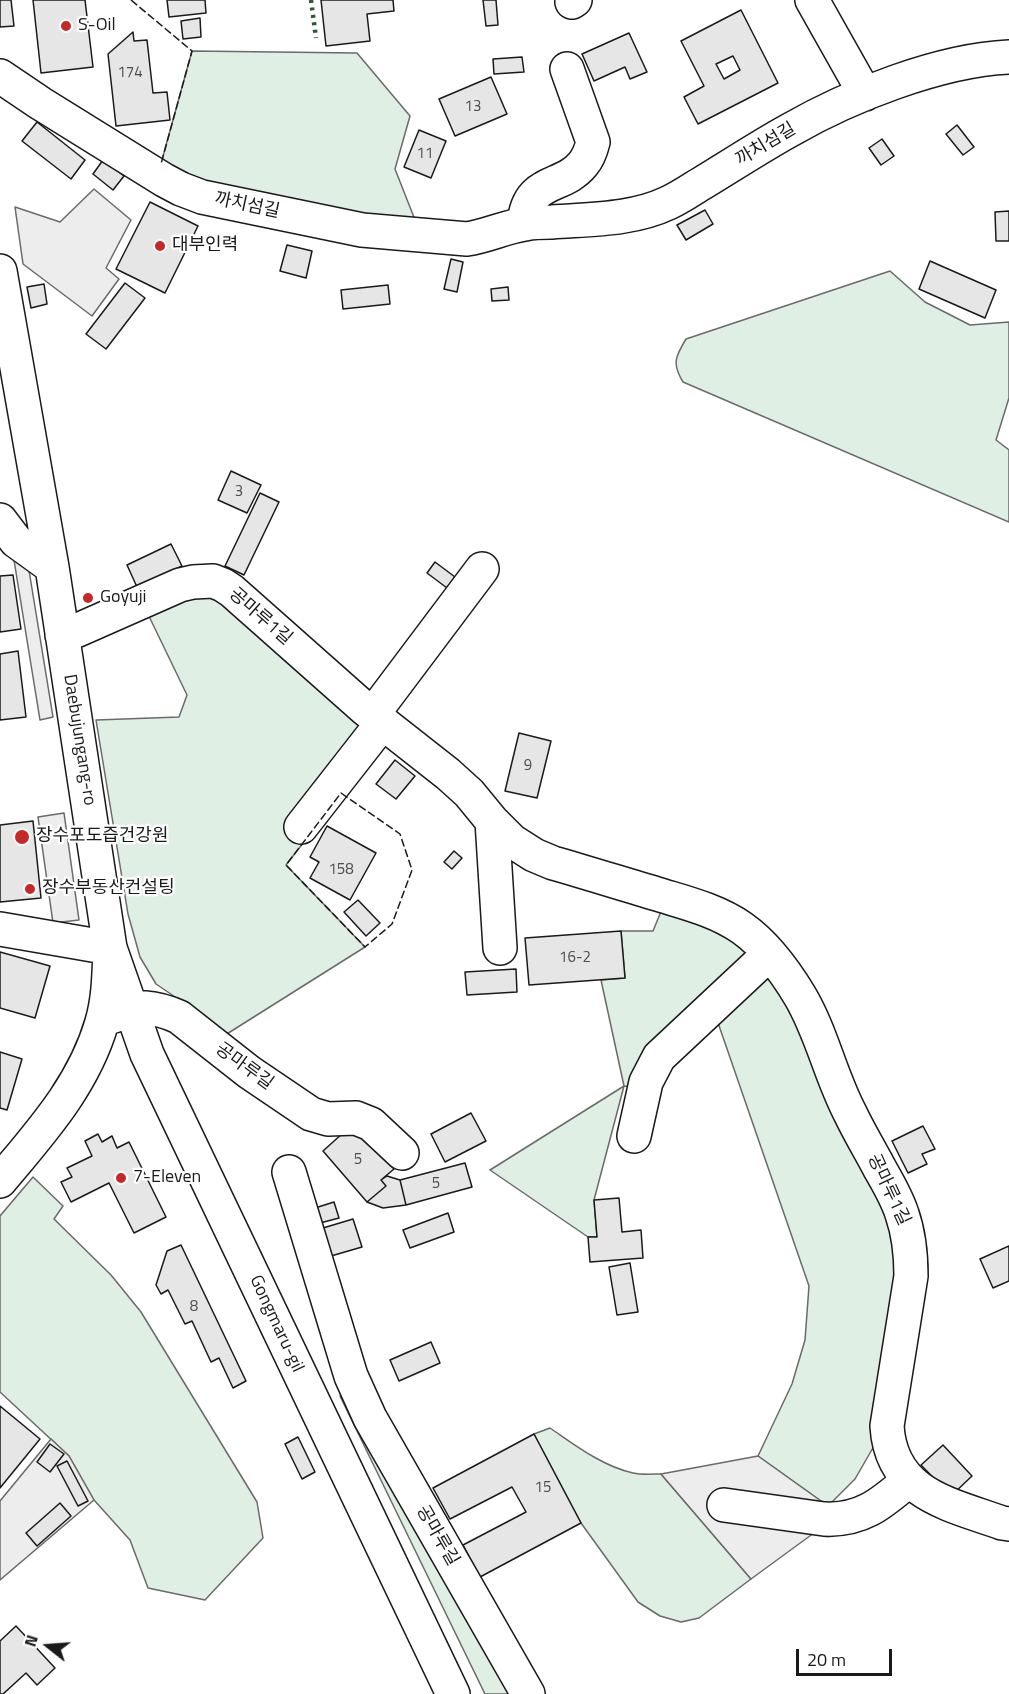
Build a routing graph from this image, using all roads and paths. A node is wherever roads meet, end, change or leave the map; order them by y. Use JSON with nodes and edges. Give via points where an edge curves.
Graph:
{"nodes":[{"id":1,"x":812,"y":0,"type":"edge"},
{"id":2,"x":1009,"y":57,"type":"edge"},
{"id":3,"x":567,"y":69,"type":"dead end"},
{"id":4,"x":0,"y":76,"type":"edge"},
{"id":5,"x":866,"y":94,"type":"junction"},
{"id":6,"x":524,"y":224,"type":"junction"},
{"id":7,"x":0,"y":271,"type":"edge"},
{"id":8,"x":0,"y":520,"type":"edge"},
{"id":9,"x":52,"y":567,"type":"junction"},
{"id":10,"x":482,"y":569,"type":"dead end"},
{"id":11,"x":62,"y":635,"type":"junction"},
{"id":12,"x":378,"y":718,"type":"junction"},
{"id":13,"x":492,"y":821,"type":"junction"},
{"id":14,"x":301,"y":827,"type":"dead end"},
{"id":15,"x":0,"y":929,"type":"edge"},
{"id":16,"x":110,"y":948,"type":"junction"},
{"id":17,"x":500,"y":948,"type":"dead end"},
{"id":18,"x":769,"y":954,"type":"junction"},
{"id":19,"x":131,"y":1008,"type":"junction"},
{"id":20,"x":94,"y":1044,"type":"junction"},
{"id":21,"x":147,"y":1054,"type":"junction"},
{"id":22,"x":634,"y":1136,"type":"dead end"},
{"id":23,"x":402,"y":1153,"type":"dead end"},
{"id":24,"x":289,"y":1172,"type":"dead end"},
{"id":25,"x":0,"y":1181,"type":"edge"},
{"id":26,"x":351,"y":1376,"type":"junction"},
{"id":27,"x":309,"y":1394,"type":"junction"},
{"id":28,"x":909,"y":1480,"type":"junction"},
{"id":29,"x":724,"y":1505,"type":"dead end"},
{"id":30,"x":1009,"y":1524,"type":"edge"},
{"id":31,"x":453,"y":1694,"type":"edge"},
{"id":32,"x":528,"y":1694,"type":"edge"}],
"edges":[{"from":1,"to":5,"type":"street"},
{"from":2,"to":5,"type":"street","name":"까치섬길","via":[[967,62]]},
{"from":3,"to":6,"type":"street","via":[[593,142],[590,153],[575,171],[537,192],[526,208]]},
{"from":4,"to":6,"type":"street","name":"까치섬길","via":[[164,180],[202,197],[362,230],[467,239]]},
{"from":5,"to":6,"type":"street","name":"까치섬길","via":[[791,129],[669,203],[626,216]]},
{"from":7,"to":9,"type":"street","name":"Daebujungang-ro"},
{"from":8,"to":9,"type":"street","via":[[16,541]]},
{"from":9,"to":11,"type":"street","name":"Daebujungang-ro"},
{"from":10,"to":12,"type":"street"},
{"from":11,"to":12,"type":"street","name":"공마루1길","via":[[180,585],[213,581],[232,591]]},
{"from":11,"to":16,"type":"street","name":"Daebujungang-ro"},
{"from":12,"to":13,"type":"street","name":"공마루1길","via":[[448,774]]},
{"from":12,"to":14,"type":"street"},
{"from":13,"to":17,"type":"street"},
{"from":13,"to":18,"type":"street","name":"공마루1길","via":[[512,841],[553,863],[723,916]]},
{"from":15,"to":16,"type":"street"},
{"from":16,"to":19,"type":"street","name":"Gongmaru-gil"},
{"from":16,"to":20,"type":"street","name":"Daebujungang-ro","via":[[108,993]]},
{"from":18,"to":22,"type":"street","via":[[659,1057],[646,1082]]},
{"from":18,"to":28,"type":"street","name":"공마루1길","via":[[800,996],[818,1030],[847,1108],[892,1190],[908,1232],[910,1276],[887,1426],[892,1452]]},
{"from":19,"to":20,"type":"street","via":[[117,1014]]},
{"from":19,"to":21,"type":"street","name":"Gongmaru-gil"},
{"from":19,"to":23,"type":"street","name":"공마루길","via":[[166,1011],[179,1017],[311,1114],[328,1119],[356,1118],[371,1125]]},
{"from":20,"to":21,"type":"street","via":[[115,1039],[128,1041]]},
{"from":20,"to":25,"type":"street","name":"Daebujungang-ro","via":[[53,1118]]},
{"from":21,"to":27,"type":"street","name":"Gongmaru-gil"},
{"from":24,"to":26,"type":"street","name":"공마루길"},
{"from":26,"to":27,"type":"street"},
{"from":26,"to":32,"type":"street","name":"공마루길","via":[[375,1427]]},
{"from":27,"to":31,"type":"street","name":"Gongmaru-gil"},
{"from":28,"to":29,"type":"street","via":[[871,1509],[839,1520]]},
{"from":28,"to":30,"type":"street","name":"공마루1길","via":[[936,1500]]}]}
